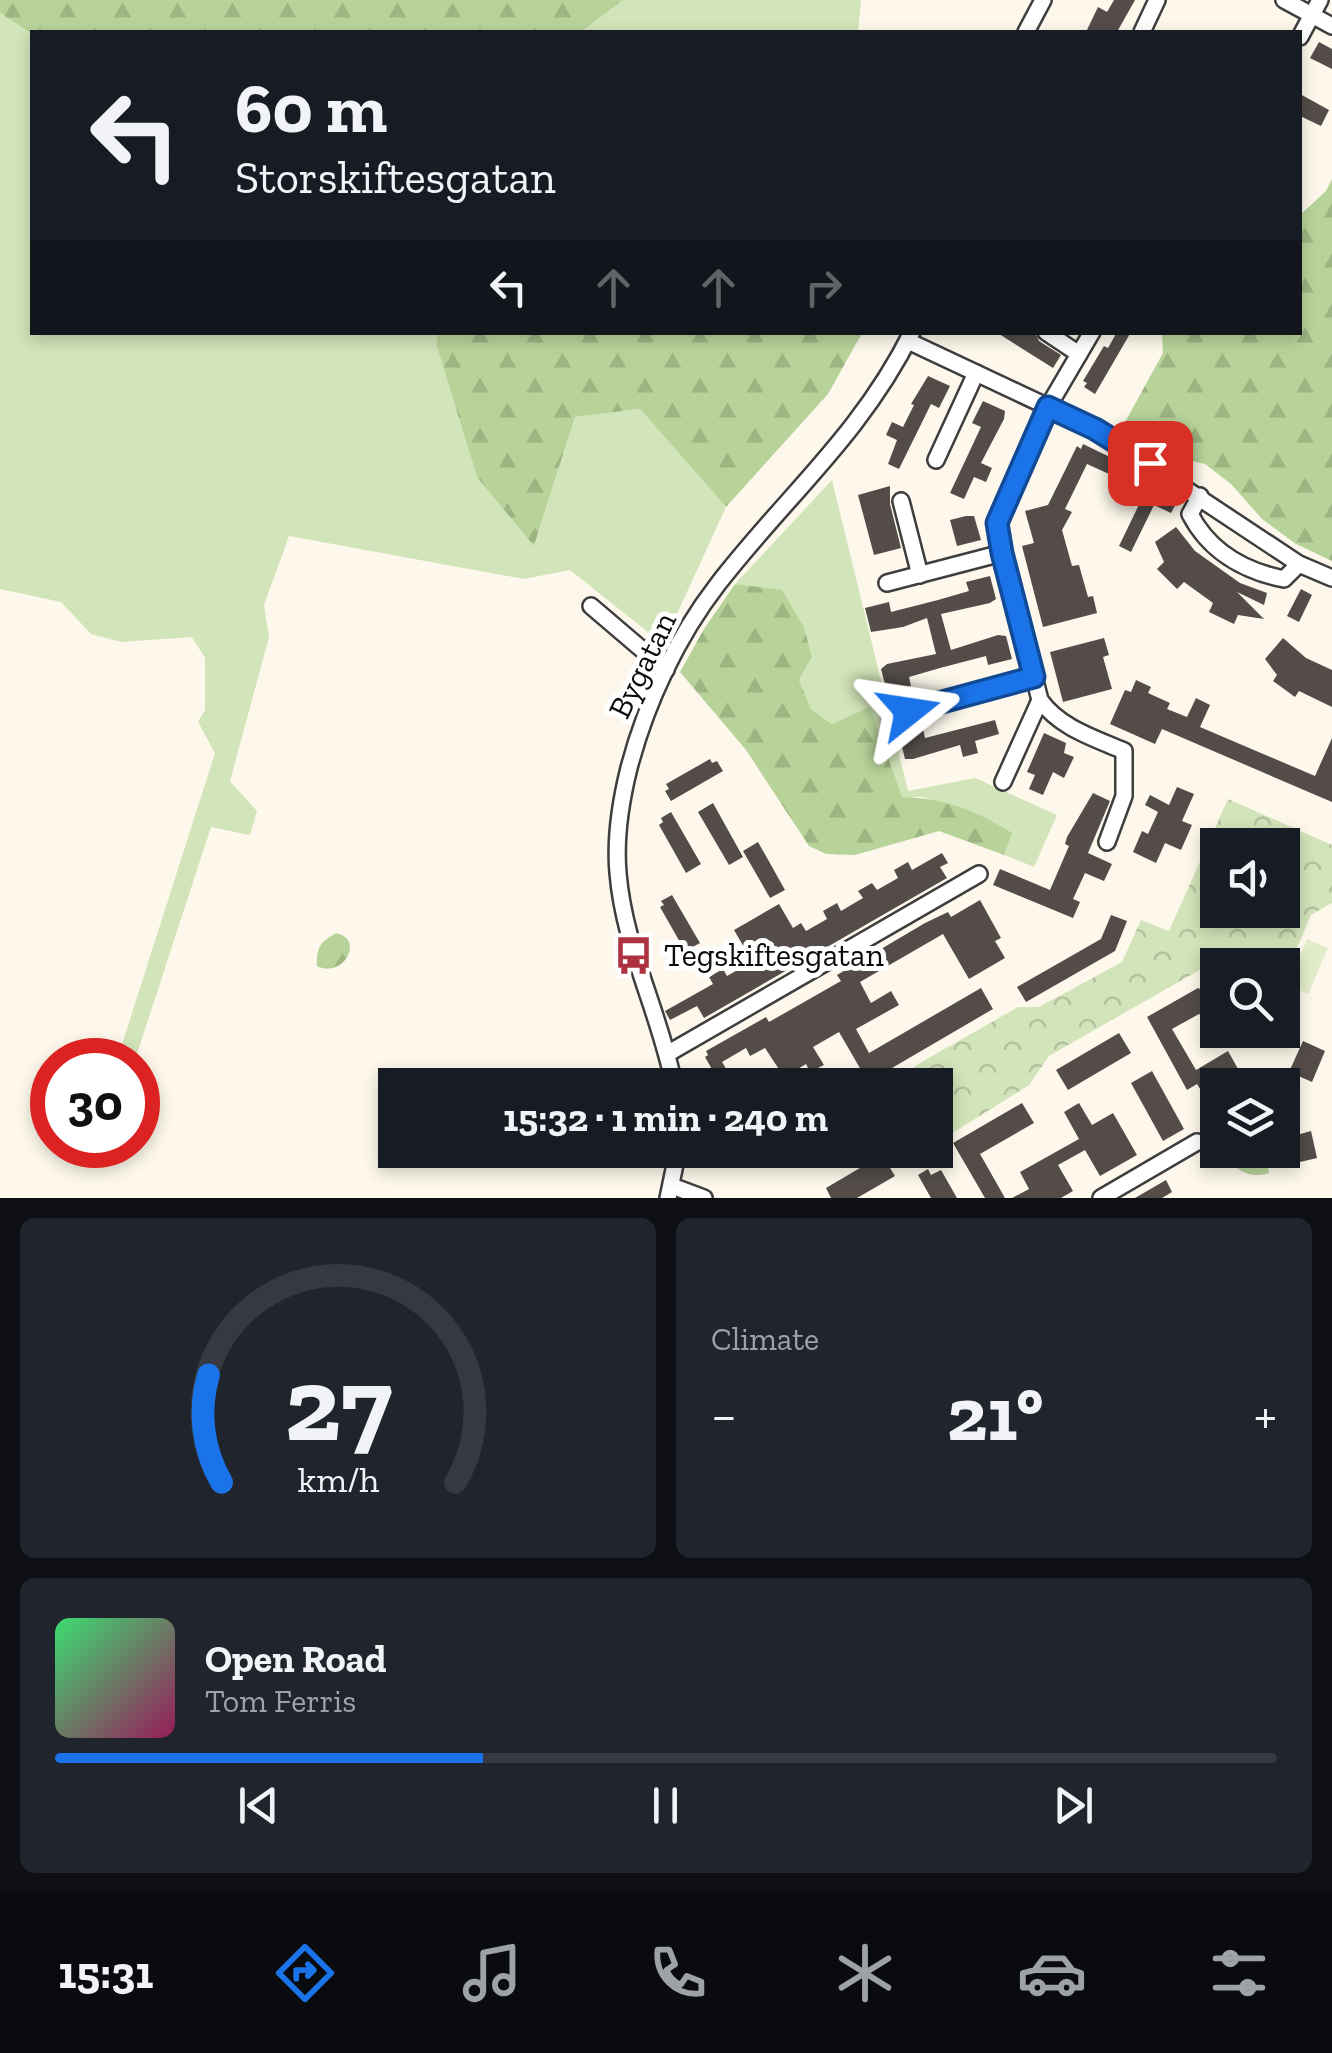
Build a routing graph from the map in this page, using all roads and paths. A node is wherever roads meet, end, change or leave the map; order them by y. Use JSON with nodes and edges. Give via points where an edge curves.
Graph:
{"nodes":[{"id":1,"x":1043,"y":0,"type":"edge"},
{"id":2,"x":1157,"y":0,"type":"edge"},
{"id":3,"x":1284,"y":0,"type":"edge"},
{"id":4,"x":1320,"y":0,"type":"edge"},
{"id":5,"x":1311,"y":16,"type":"junction"},
{"id":6,"x":1332,"y":26,"type":"edge"},
{"id":7,"x":1027,"y":30,"type":"edge"},
{"id":8,"x":1143,"y":30,"type":"edge"},
{"id":9,"x":1302,"y":33,"type":"edge"},
{"id":10,"x":1051,"y":335,"type":"edge"},
{"id":11,"x":1090,"y":335,"type":"edge"},
{"id":12,"x":910,"y":337,"type":"edge"},
{"id":13,"x":1080,"y":354,"type":"junction"},
{"id":14,"x":976,"y":373,"type":"junction"},
{"id":15,"x":1048,"y":407,"type":"junction"},
{"id":16,"x":936,"y":460,"type":"dead end"},
{"id":17,"x":1200,"y":496,"type":"junction"},
{"id":18,"x":901,"y":501,"type":"dead end"},
{"id":19,"x":1002,"y":553,"type":"junction"},
{"id":20,"x":1299,"y":564,"type":"junction"},
{"id":21,"x":920,"y":574,"type":"junction"},
{"id":22,"x":1332,"y":578,"type":"edge"},
{"id":23,"x":887,"y":583,"type":"dead end"},
{"id":24,"x":591,"y":606,"type":"dead end"},
{"id":25,"x":666,"y":670,"type":"junction"},
{"id":26,"x":1034,"y":677,"type":"junction"},
{"id":27,"x":1040,"y":700,"type":"junction"},
{"id":28,"x":909,"y":711,"type":"dead end"},
{"id":29,"x":1004,"y":782,"type":"dead end"},
{"id":30,"x":1107,"y":842,"type":"dead end"},
{"id":31,"x":978,"y":874,"type":"dead end"},
{"id":32,"x":667,"y":1054,"type":"junction"},
{"id":33,"x":670,"y":1068,"type":"edge"},
{"id":34,"x":1197,"y":1142,"type":"dead end"},
{"id":35,"x":670,"y":1192,"type":"edge"},
{"id":36,"x":704,"y":1198,"type":"edge"},
{"id":37,"x":1101,"y":1198,"type":"edge"}],
"edges":[{"from":1,"to":7,"type":"street"},
{"from":2,"to":8,"type":"street"},
{"from":3,"to":5,"type":"street"},
{"from":4,"to":5,"type":"street"},
{"from":5,"to":6,"type":"street"},
{"from":5,"to":9,"type":"street"},
{"from":10,"to":13,"type":"street"},
{"from":11,"to":13,"type":"street"},
{"from":12,"to":14,"type":"street"},
{"from":12,"to":25,"type":"street","name":"Bygatan","via":[[835,452],[716,587]]},
{"from":13,"to":15,"type":"street"},
{"from":14,"to":15,"type":"street"},
{"from":14,"to":16,"type":"street"},
{"from":15,"to":17,"type":"street"},
{"from":15,"to":19,"type":"street","via":[[998,517]]},
{"from":17,"to":20,"type":"street"},
{"from":17,"to":20,"type":"street","via":[[1190,514],[1207,540],[1232,559],[1284,579]]},
{"from":18,"to":21,"type":"street"},
{"from":19,"to":21,"type":"street"},
{"from":19,"to":26,"type":"street"},
{"from":20,"to":22,"type":"street"},
{"from":21,"to":23,"type":"street"},
{"from":24,"to":25,"type":"street"},
{"from":25,"to":32,"type":"street","name":"Bygatan","via":[[628,770],[617,867],[638,973]]},
{"from":26,"to":27,"type":"street"},
{"from":26,"to":28,"type":"street"},
{"from":27,"to":29,"type":"street"},
{"from":27,"to":30,"type":"street","via":[[1062,723],[1124,752],[1124,796]]},
{"from":31,"to":32,"type":"street"},
{"from":32,"to":33,"type":"street","name":"Bygatan"},
{"from":34,"to":37,"type":"street"},
{"from":35,"to":36,"type":"street"}]}
